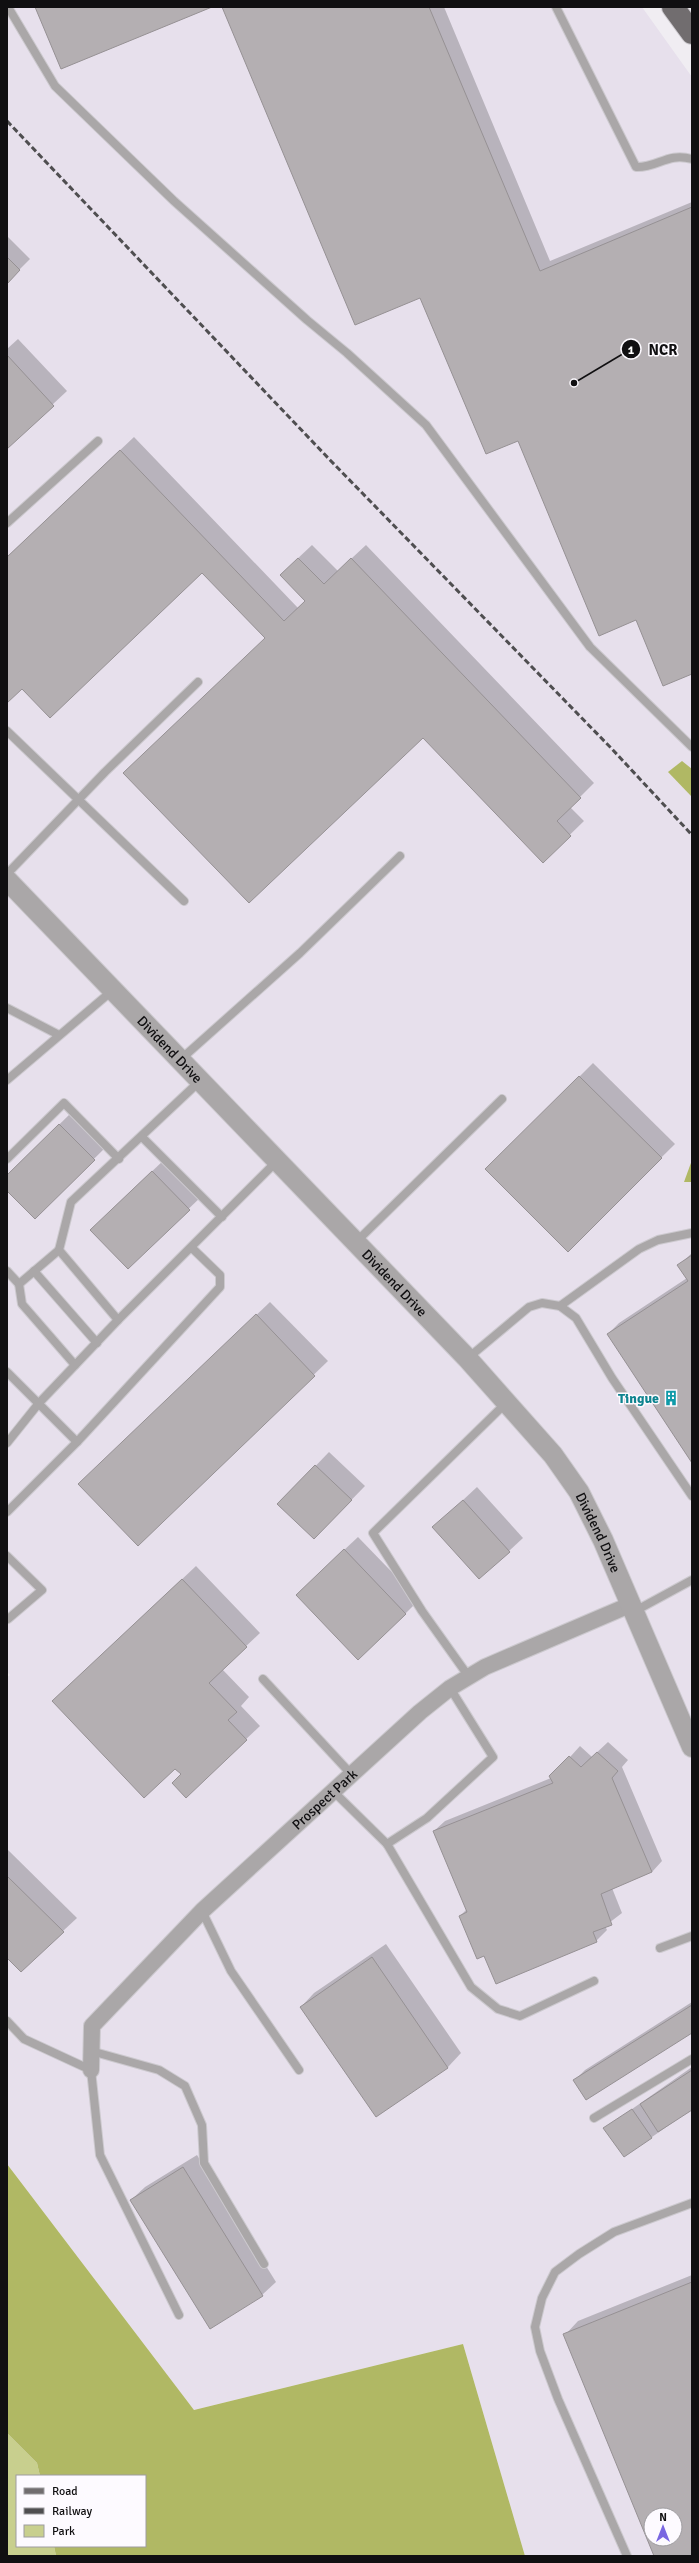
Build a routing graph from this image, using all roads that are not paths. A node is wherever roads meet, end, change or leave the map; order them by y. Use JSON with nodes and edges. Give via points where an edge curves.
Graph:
{"nodes":[{"id":1,"x":8,"y":7,"type":"edge"},
{"id":2,"x":556,"y":7,"type":"edge"},
{"id":3,"x":673,"y":7,"type":"edge"},
{"id":4,"x":692,"y":33,"type":"edge"},
{"id":5,"x":692,"y":159,"type":"edge"},
{"id":6,"x":98,"y":441,"type":"dead end"},
{"id":7,"x":7,"y":523,"type":"edge"},
{"id":8,"x":198,"y":682,"type":"dead end"},
{"id":9,"x":7,"y":731,"type":"edge"},
{"id":10,"x":692,"y":746,"type":"edge"},
{"id":11,"x":78,"y":800,"type":"junction"},
{"id":12,"x":400,"y":856,"type":"dead end"},
{"id":13,"x":7,"y":874,"type":"edge"},
{"id":14,"x":7,"y":880,"type":"edge"},
{"id":15,"x":184,"y":901,"type":"dead end"},
{"id":16,"x":113,"y":990,"type":"junction"},
{"id":17,"x":7,"y":1008,"type":"edge"},
{"id":18,"x":59,"y":1035,"type":"junction"},
{"id":19,"x":180,"y":1060,"type":"junction"},
{"id":20,"x":7,"y":1080,"type":"edge"},
{"id":21,"x":201,"y":1080,"type":"junction"},
{"id":22,"x":502,"y":1100,"type":"dead end"},
{"id":23,"x":142,"y":1137,"type":"junction"},
{"id":24,"x":7,"y":1159,"type":"edge"},
{"id":25,"x":119,"y":1159,"type":"junction"},
{"id":26,"x":277,"y":1161,"type":"junction"},
{"id":27,"x":222,"y":1218,"type":"junction"},
{"id":28,"x":692,"y":1233,"type":"edge"},
{"id":29,"x":356,"y":1242,"type":"junction"},
{"id":30,"x":192,"y":1248,"type":"junction"},
{"id":31,"x":59,"y":1250,"type":"junction"},
{"id":32,"x":7,"y":1271,"type":"edge"},
{"id":33,"x":34,"y":1271,"type":"junction"},
{"id":34,"x":19,"y":1284,"type":"junction"},
{"id":35,"x":560,"y":1306,"type":"junction"},
{"id":36,"x":118,"y":1320,"type":"junction"},
{"id":37,"x":97,"y":1342,"type":"junction"},
{"id":38,"x":467,"y":1358,"type":"junction"},
{"id":39,"x":74,"y":1365,"type":"junction"},
{"id":40,"x":7,"y":1372,"type":"edge"},
{"id":41,"x":506,"y":1403,"type":"junction"},
{"id":42,"x":39,"y":1404,"type":"junction"},
{"id":43,"x":77,"y":1442,"type":"junction"},
{"id":44,"x":7,"y":1443,"type":"edge"},
{"id":45,"x":692,"y":1496,"type":"edge"},
{"id":46,"x":7,"y":1512,"type":"edge"},
{"id":47,"x":7,"y":1556,"type":"edge"},
{"id":48,"x":692,"y":1580,"type":"edge"},
{"id":49,"x":634,"y":1607,"type":"junction"},
{"id":50,"x":7,"y":1618,"type":"edge"},
{"id":51,"x":469,"y":1677,"type":"junction"},
{"id":52,"x":263,"y":1679,"type":"dead end"},
{"id":53,"x":450,"y":1688,"type":"junction"},
{"id":54,"x":692,"y":1748,"type":"edge"},
{"id":55,"x":352,"y":1776,"type":"junction"},
{"id":56,"x":334,"y":1792,"type":"junction"},
{"id":57,"x":387,"y":1844,"type":"junction"},
{"id":58,"x":202,"y":1910,"type":"junction"},
{"id":59,"x":692,"y":1936,"type":"edge"},
{"id":60,"x":660,"y":1948,"type":"dead end"},
{"id":61,"x":594,"y":1981,"type":"dead end"},
{"id":62,"x":7,"y":2021,"type":"edge"},
{"id":63,"x":91,"y":2051,"type":"junction"},
{"id":64,"x":692,"y":2059,"type":"edge"},
{"id":65,"x":90,"y":2070,"type":"junction"},
{"id":66,"x":299,"y":2070,"type":"dead end"},
{"id":67,"x":594,"y":2118,"type":"dead end"},
{"id":68,"x":692,"y":2203,"type":"edge"},
{"id":69,"x":264,"y":2264,"type":"dead end"},
{"id":70,"x":180,"y":2315,"type":"dead end"},
{"id":71,"x":627,"y":2556,"type":"edge"}],
"edges":[{"from":1,"to":10,"type":"lane","via":[[55,86],[174,201],[426,426],[590,647]]},
{"from":2,"to":5,"type":"lane","via":[[636,167],[645,168],[669,157]]},
{"from":3,"to":4,"type":"main road"},
{"from":6,"to":7,"type":"lane"},
{"from":8,"to":11,"type":"lane"},
{"from":9,"to":11,"type":"lane"},
{"from":11,"to":13,"type":"lane"},
{"from":11,"to":15,"type":"lane"},
{"from":12,"to":19,"type":"lane","via":[[300,953]]},
{"from":14,"to":16,"type":"street","name":"Dividend Drive"},
{"from":16,"to":18,"type":"lane"},
{"from":16,"to":19,"type":"street","name":"Dividend Drive"},
{"from":17,"to":18,"type":"lane"},
{"from":18,"to":20,"type":"lane"},
{"from":19,"to":21,"type":"street","name":"Dividend Drive"},
{"from":21,"to":23,"type":"lane"},
{"from":21,"to":26,"type":"street","name":"Dividend Drive"},
{"from":22,"to":29,"type":"lane"},
{"from":23,"to":25,"type":"lane"},
{"from":23,"to":27,"type":"lane"},
{"from":24,"to":25,"type":"lane","via":[[64,1103]]},
{"from":25,"to":31,"type":"lane","via":[[71,1202]]},
{"from":26,"to":27,"type":"lane"},
{"from":26,"to":29,"type":"street","name":"Dividend Drive"},
{"from":27,"to":30,"type":"lane"},
{"from":28,"to":35,"type":"lane","via":[[658,1240],[639,1249]]},
{"from":29,"to":38,"type":"street","name":"Dividend Drive"},
{"from":30,"to":36,"type":"lane"},
{"from":30,"to":43,"type":"lane","via":[[220,1275],[220,1287]]},
{"from":31,"to":33,"type":"lane"},
{"from":31,"to":36,"type":"lane"},
{"from":32,"to":34,"type":"lane"},
{"from":33,"to":34,"type":"lane"},
{"from":33,"to":37,"type":"lane"},
{"from":34,"to":39,"type":"lane","via":[[22,1304]]},
{"from":35,"to":38,"type":"lane","via":[[542,1303],[529,1307]]},
{"from":35,"to":45,"type":"lane","via":[[576,1318],[612,1378]]},
{"from":36,"to":37,"type":"lane"},
{"from":37,"to":39,"type":"lane"},
{"from":38,"to":41,"type":"street","name":"Dividend Drive"},
{"from":39,"to":42,"type":"lane"},
{"from":40,"to":42,"type":"lane"},
{"from":41,"to":49,"type":"street","name":"Dividend Drive","via":[[553,1455],[579,1492]]},
{"from":41,"to":51,"type":"lane","via":[[373,1533],[422,1611]]},
{"from":42,"to":43,"type":"lane"},
{"from":42,"to":44,"type":"lane"},
{"from":43,"to":46,"type":"lane"},
{"from":47,"to":50,"type":"lane","via":[[42,1590]]},
{"from":48,"to":49,"type":"lane"},
{"from":49,"to":51,"type":"street","name":"Prospect Park","via":[[485,1667]]},
{"from":49,"to":54,"type":"street","name":"Dividend Drive"},
{"from":51,"to":53,"type":"street","name":"Prospect Park"},
{"from":52,"to":55,"type":"lane"},
{"from":53,"to":55,"type":"street","name":"Prospect Park","via":[[420,1712]]},
{"from":53,"to":57,"type":"lane","via":[[493,1757],[427,1818]]},
{"from":55,"to":56,"type":"street","name":"Prospect Park"},
{"from":56,"to":57,"type":"lane"},
{"from":56,"to":58,"type":"street","name":"Prospect Park"},
{"from":57,"to":61,"type":"lane","via":[[471,1987],[498,2009],[520,2016]]},
{"from":58,"to":63,"type":"street","name":"Prospect Park","via":[[92,2026]]},
{"from":58,"to":66,"type":"lane","via":[[231,1971]]},
{"from":59,"to":60,"type":"lane"},
{"from":62,"to":65,"type":"lane","via":[[24,2039]]},
{"from":63,"to":65,"type":"street","name":"Prospect Park"},
{"from":63,"to":69,"type":"lane","via":[[159,2070],[185,2086],[202,2125],[204,2163]]},
{"from":64,"to":67,"type":"lane"},
{"from":65,"to":70,"type":"lane","via":[[100,2155]]},
{"from":68,"to":71,"type":"lane","via":[[614,2232],[555,2272],[542,2298],[535,2327],[540,2352],[558,2399]]}]}
